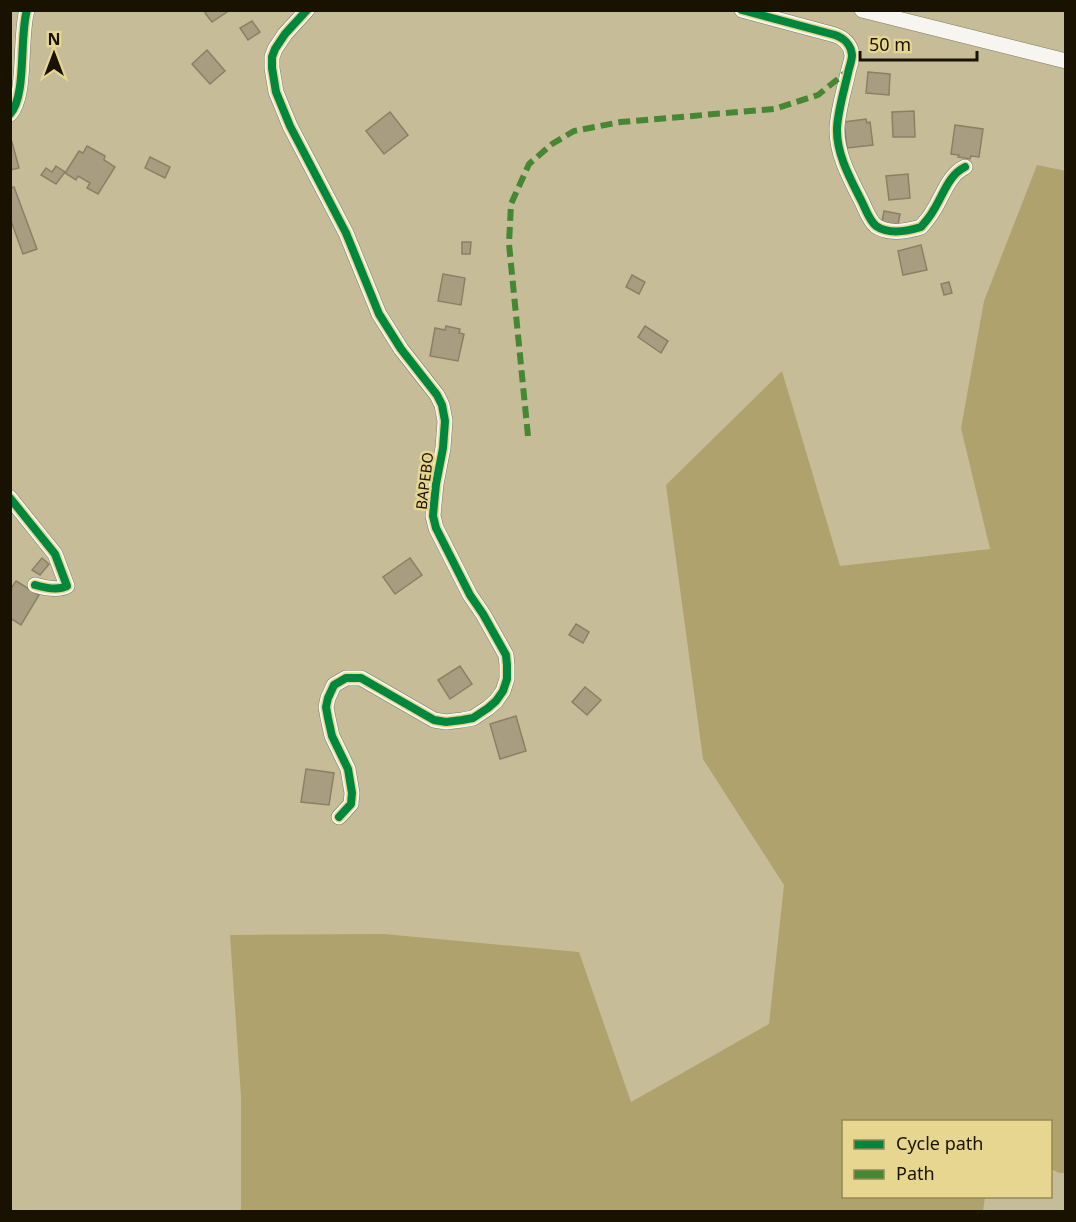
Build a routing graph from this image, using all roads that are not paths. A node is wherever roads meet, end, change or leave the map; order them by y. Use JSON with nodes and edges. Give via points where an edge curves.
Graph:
{"nodes":[{"id":1,"x":27,"y":10,"type":"edge"},
{"id":2,"x":307,"y":10,"type":"edge"},
{"id":3,"x":742,"y":10,"type":"edge"},
{"id":4,"x":862,"y":10,"type":"edge"},
{"id":5,"x":1065,"y":61,"type":"edge"},
{"id":6,"x":10,"y":114,"type":"edge"},
{"id":7,"x":964,"y":166,"type":"dead end"},
{"id":8,"x":10,"y":498,"type":"edge"},
{"id":9,"x":35,"y":585,"type":"dead end"},
{"id":10,"x":339,"y":817,"type":"dead end"}],
"edges":[{"from":1,"to":6,"type":"street","via":[[19,98]]},
{"from":2,"to":10,"type":"street","name":"ВАРЕВО","via":[[275,49],[272,68],[276,92],[346,233],[379,314],[442,405],[445,421],[434,504],[436,528],[506,655],[507,665],[507,679],[496,701],[473,718],[446,722],[424,716],[361,678],[346,678],[334,685],[327,698],[327,718],[348,769],[352,793],[351,804]]},
{"from":3,"to":7,"type":"street","via":[[835,34],[848,44],[851,61],[838,117],[838,141],[850,179],[870,220],[878,227],[890,231],[921,227],[945,187]]},
{"from":4,"to":5,"type":"street"},
{"from":8,"to":9,"type":"street","via":[[55,554],[67,586],[62,589]]}]}
